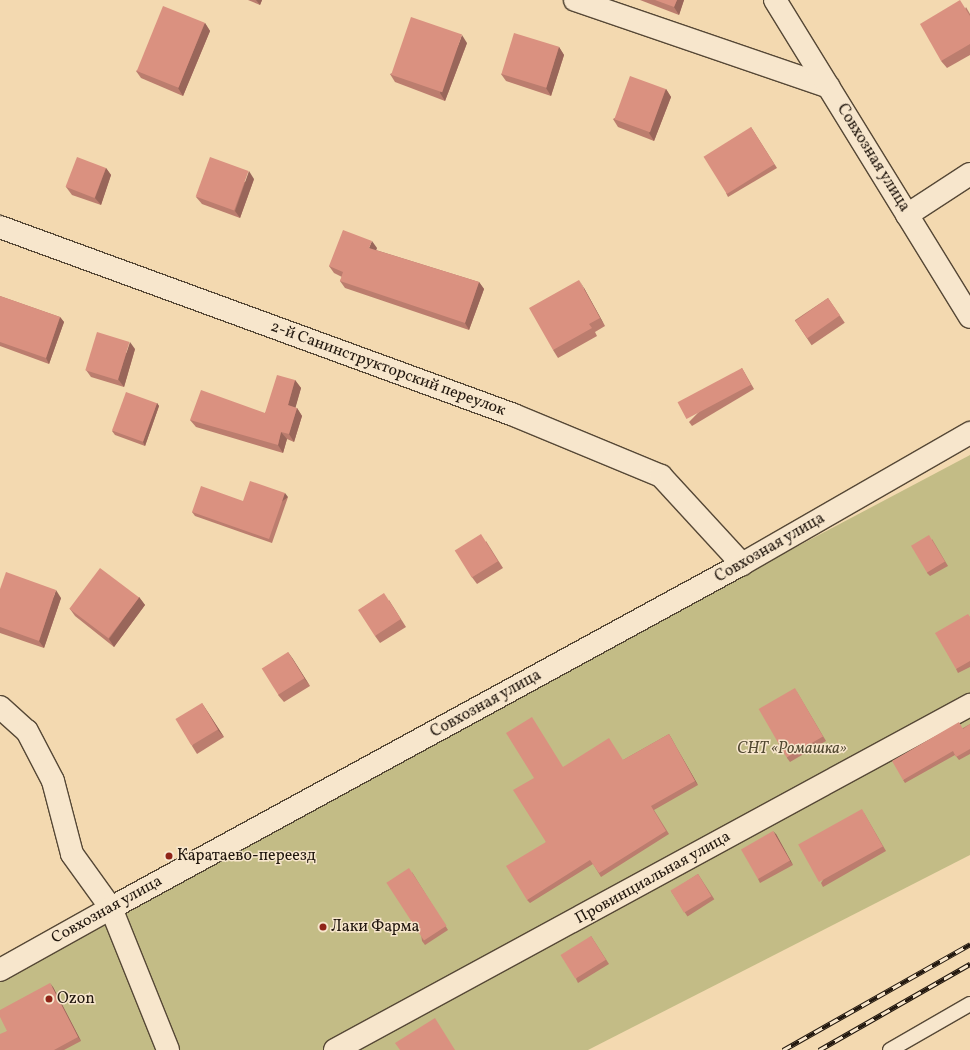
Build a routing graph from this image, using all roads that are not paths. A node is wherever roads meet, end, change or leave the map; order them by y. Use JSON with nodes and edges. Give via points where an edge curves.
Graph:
{"nodes":[{"id":1,"x":575,"y":0,"type":"edge"},
{"id":2,"x":775,"y":0,"type":"edge"},
{"id":3,"x":829,"y":87,"type":"junction"},
{"id":4,"x":970,"y":174,"type":"edge"},
{"id":5,"x":907,"y":215,"type":"junction"},
{"id":6,"x":0,"y":227,"type":"edge"},
{"id":7,"x":970,"y":317,"type":"edge"},
{"id":8,"x":970,"y":433,"type":"edge"},
{"id":9,"x":742,"y":564,"type":"junction"},
{"id":10,"x":970,"y":705,"type":"edge"},
{"id":11,"x":0,"y":707,"type":"edge"},
{"id":12,"x":111,"y":908,"type":"junction"},
{"id":13,"x":0,"y":970,"type":"edge"},
{"id":14,"x":970,"y":1004,"type":"edge"},
{"id":15,"x":168,"y":1050,"type":"edge"},
{"id":16,"x":335,"y":1050,"type":"edge"},
{"id":17,"x":890,"y":1050,"type":"edge"}],
"edges":[{"from":1,"to":3,"type":"street"},
{"from":2,"to":3,"type":"street","name":"Совхозная улица"},
{"from":3,"to":5,"type":"street","name":"Совхозная улица"},
{"from":4,"to":5,"type":"street"},
{"from":5,"to":7,"type":"street","name":"Совхозная улица"},
{"from":6,"to":9,"type":"street","name":"2-й Санинструкторский переулок","via":[[514,415],[662,476]]},
{"from":8,"to":9,"type":"street","name":"Совхозная улица"},
{"from":9,"to":12,"type":"street","name":"Совхозная улица"},
{"from":10,"to":16,"type":"street","name":"Провинциальная улица"},
{"from":11,"to":12,"type":"street","via":[[27,731],[53,781],[72,854]]},
{"from":12,"to":13,"type":"street","name":"Совхозная улица"},
{"from":12,"to":15,"type":"street"},
{"from":14,"to":17,"type":"lane"}]}
